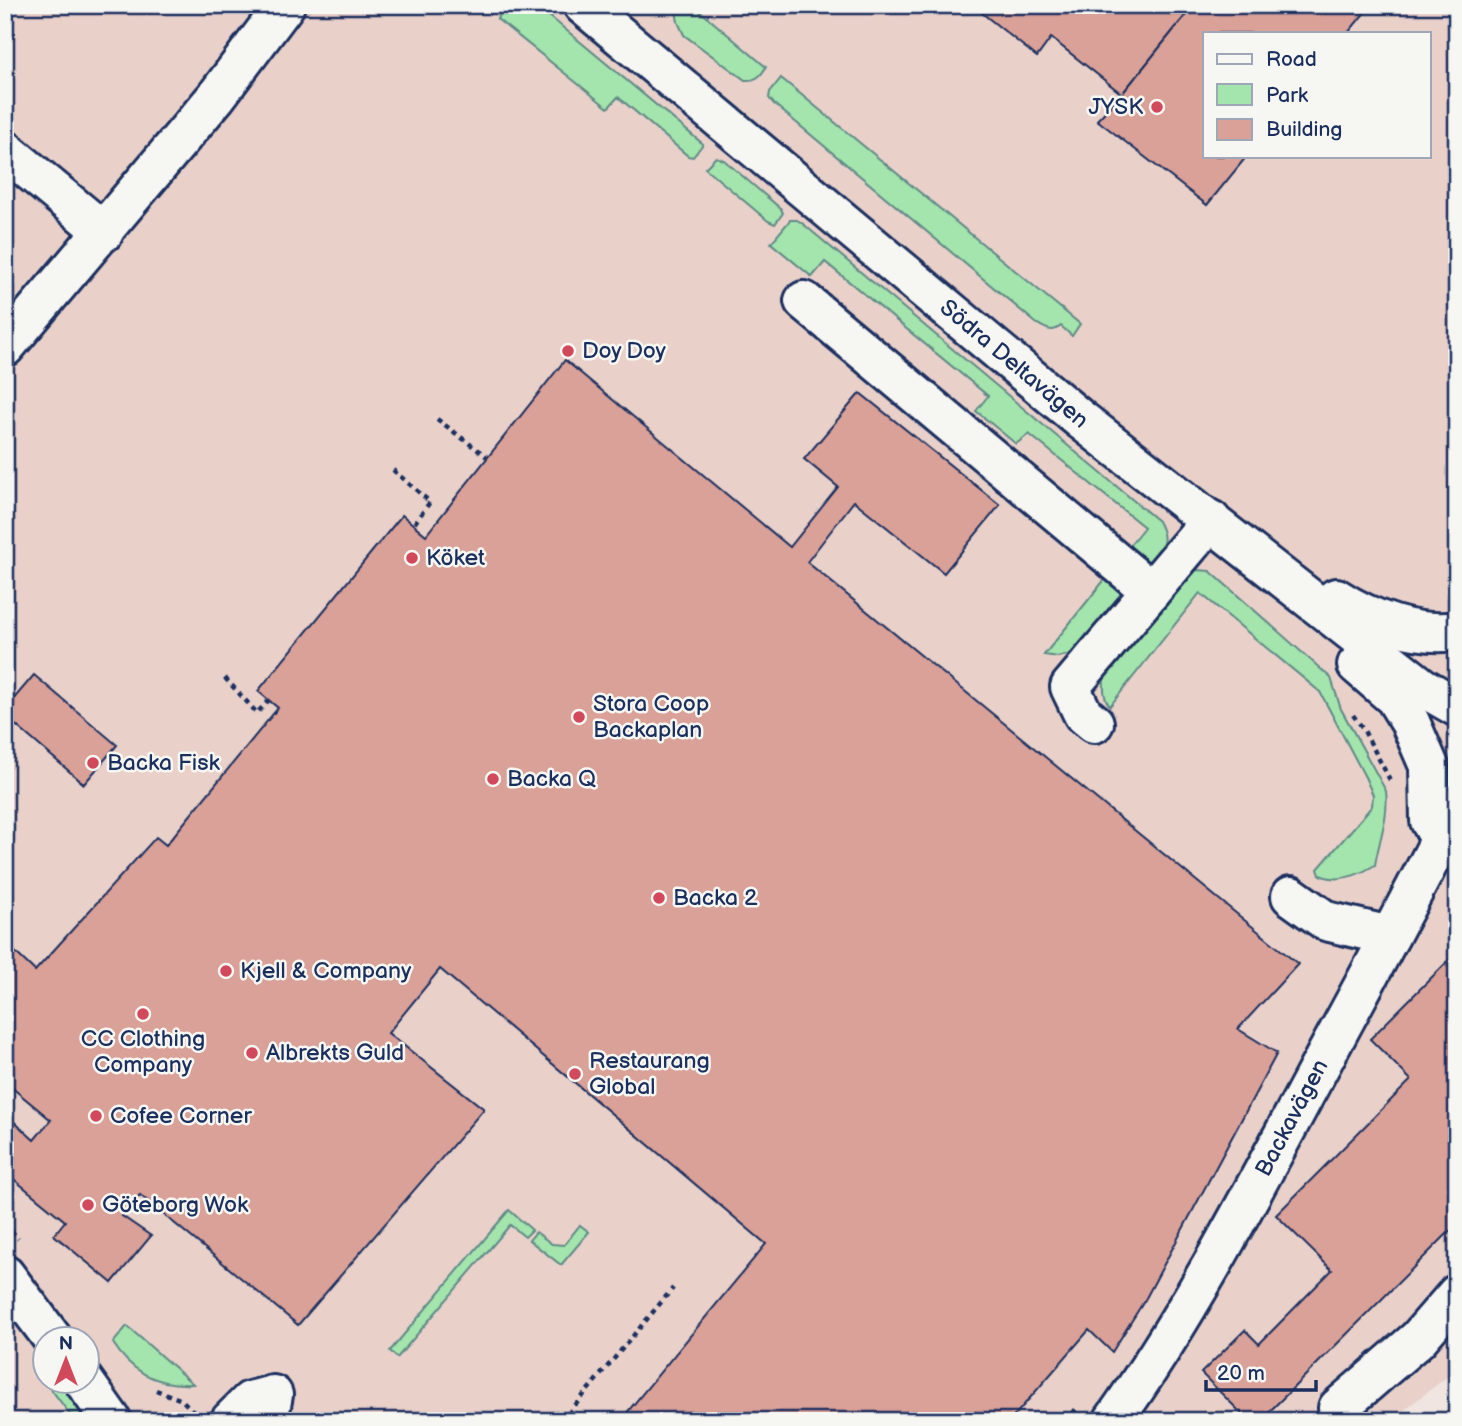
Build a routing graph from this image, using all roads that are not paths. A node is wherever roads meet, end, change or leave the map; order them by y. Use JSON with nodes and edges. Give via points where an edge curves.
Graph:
{"nodes":[{"id":1,"x":285,"y":5,"type":"edge"},
{"id":2,"x":583,"y":5,"type":"edge"},
{"id":3,"x":5,"y":150,"type":"edge"},
{"id":4,"x":104,"y":232,"type":"junction"},
{"id":5,"x":804,"y":301,"type":"dead end"},
{"id":6,"x":5,"y":347,"type":"edge"},
{"id":7,"x":1223,"y":530,"type":"junction"},
{"id":8,"x":1151,"y":591,"type":"junction"},
{"id":9,"x":1457,"y":631,"type":"edge"},
{"id":10,"x":1457,"y":707,"type":"edge"},
{"id":11,"x":1094,"y":723,"type":"dead end"},
{"id":12,"x":1449,"y":823,"type":"edge"},
{"id":13,"x":1291,"y":896,"type":"dead end"},
{"id":14,"x":1390,"y":936,"type":"junction"},
{"id":15,"x":5,"y":1275,"type":"edge"},
{"id":16,"x":1457,"y":1294,"type":"edge"},
{"id":17,"x":41,"y":1324,"type":"edge"},
{"id":18,"x":92,"y":1394,"type":"edge"},
{"id":19,"x":1338,"y":1408,"type":"dead end"},
{"id":20,"x":1097,"y":1412,"type":"edge"},
{"id":21,"x":215,"y":1420,"type":"edge"},
{"id":22,"x":112,"y":1421,"type":"edge"},
{"id":23,"x":268,"y":1421,"type":"edge"}],
"edges":[{"from":1,"to":4,"type":"street"},
{"from":2,"to":7,"type":"street","name":"Södra Deltavägen","via":[[1080,419]]},
{"from":3,"to":4,"type":"street"},
{"from":4,"to":6,"type":"street"},
{"from":5,"to":8,"type":"street"},
{"from":7,"to":8,"type":"street"},
{"from":7,"to":9,"type":"street","via":[[1348,606],[1378,619],[1411,629]]},
{"from":7,"to":10,"type":"street","name":"Södra Deltavägen","via":[[1422,687]]},
{"from":7,"to":12,"type":"street","via":[[1279,597],[1395,698],[1429,766],[1430,821]]},
{"from":8,"to":11,"type":"street","via":[[1070,687],[1083,714]]},
{"from":12,"to":14,"type":"street","name":"Backavägen"},
{"from":13,"to":14,"type":"street","via":[[1326,921]]},
{"from":14,"to":20,"type":"street","name":"Backavägen","via":[[1204,1282],[1151,1367]]},
{"from":15,"to":17,"type":"street"},
{"from":16,"to":19,"type":"street","via":[[1418,1339]]},
{"from":18,"to":22,"type":"street"},
{"from":21,"to":23,"type":"street","via":[[250,1401],[274,1395]]}]}
